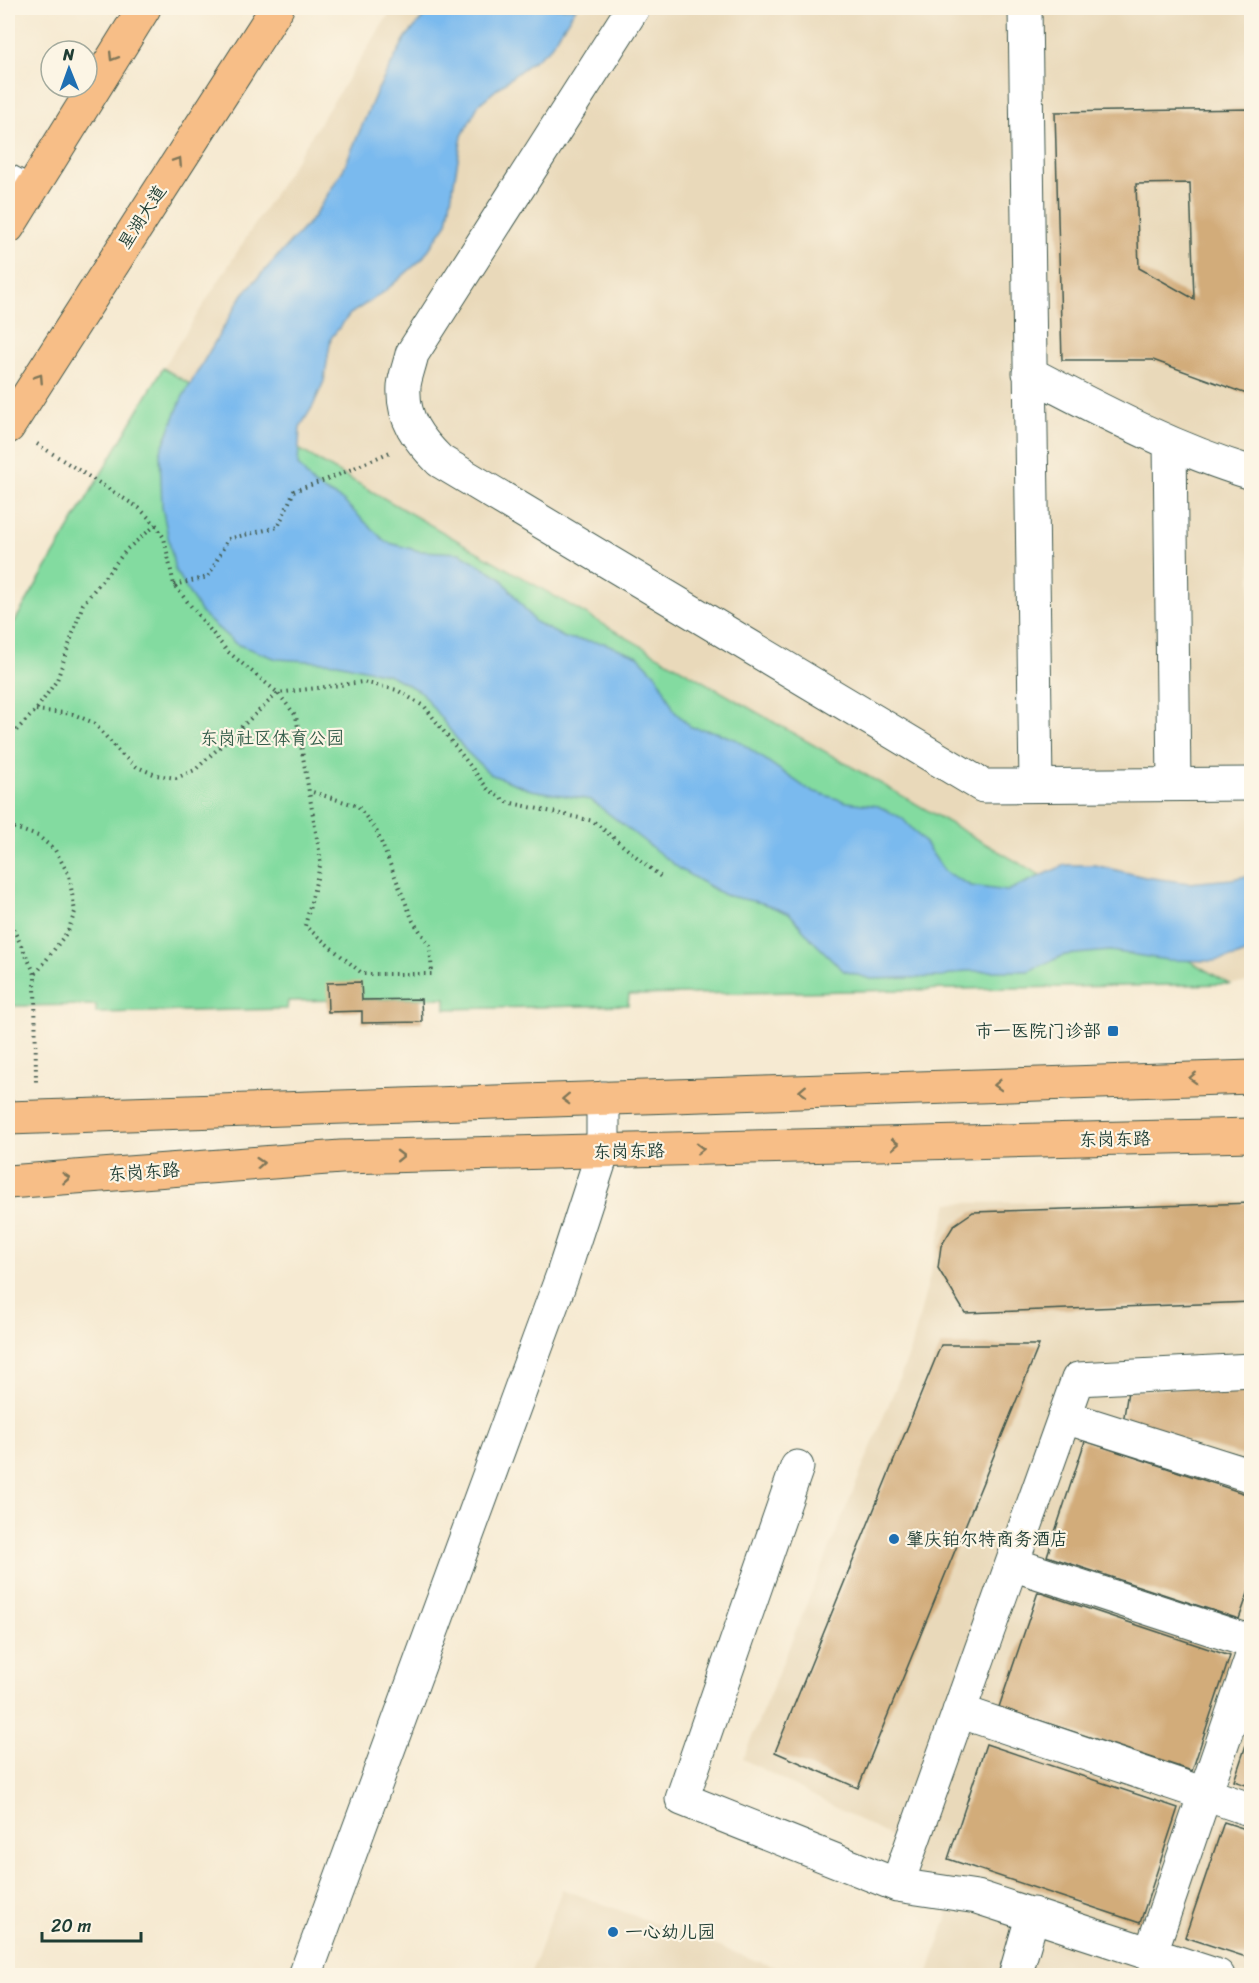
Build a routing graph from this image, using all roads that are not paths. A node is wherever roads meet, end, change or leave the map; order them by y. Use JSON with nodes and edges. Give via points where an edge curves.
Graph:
{"nodes":[{"id":1,"x":144,"y":8,"type":"edge"},
{"id":2,"x":277,"y":8,"type":"edge"},
{"id":3,"x":633,"y":8,"type":"edge"},
{"id":4,"x":1025,"y":8,"type":"edge"},
{"id":5,"x":18,"y":186,"type":"edge"},
{"id":6,"x":8,"y":227,"type":"edge"},
{"id":7,"x":1029,"y":373,"type":"junction"},
{"id":8,"x":8,"y":427,"type":"edge"},
{"id":9,"x":1170,"y":443,"type":"junction"},
{"id":10,"x":1251,"y":472,"type":"edge"},
{"id":11,"x":1251,"y":783,"type":"edge"},
{"id":12,"x":1174,"y":784,"type":"junction"},
{"id":13,"x":1036,"y":785,"type":"junction"},
{"id":14,"x":1251,"y":1077,"type":"edge"},
{"id":15,"x":603,"y":1098,"type":"junction"},
{"id":16,"x":22,"y":1100,"type":"edge"},
{"id":17,"x":103,"y":1114,"type":"junction"},
{"id":18,"x":8,"y":1118,"type":"edge"},
{"id":19,"x":1251,"y":1135,"type":"edge"},
{"id":20,"x":603,"y":1151,"type":"junction"},
{"id":21,"x":8,"y":1182,"type":"edge"},
{"id":22,"x":1251,"y":1370,"type":"edge"},
{"id":23,"x":1065,"y":1417,"type":"junction"},
{"id":24,"x":796,"y":1467,"type":"dead end"},
{"id":25,"x":1251,"y":1476,"type":"edge"},
{"id":26,"x":1012,"y":1564,"type":"junction"},
{"id":27,"x":1251,"y":1642,"type":"edge"},
{"id":28,"x":1251,"y":1656,"type":"edge"},
{"id":29,"x":959,"y":1711,"type":"junction"},
{"id":30,"x":1205,"y":1794,"type":"junction"},
{"id":31,"x":1251,"y":1810,"type":"edge"},
{"id":32,"x":897,"y":1885,"type":"junction"},
{"id":33,"x":1033,"y":1914,"type":"junction"},
{"id":34,"x":1151,"y":1952,"type":"junction"},
{"id":35,"x":305,"y":1976,"type":"edge"},
{"id":36,"x":1015,"y":1976,"type":"edge"},
{"id":37,"x":1218,"y":1976,"type":"edge"}],
"edges":[{"from":1,"to":5,"type":"main road","one_way":true},
{"from":8,"to":2,"type":"main road","name":"星湖大道","one_way":true},
{"from":3,"to":13,"type":"street","via":[[412,354],[404,386],[407,414],[419,439],[440,461],[983,786]]},
{"from":4,"to":7,"type":"street"},
{"from":5,"to":6,"type":"main road"},
{"from":7,"to":9,"type":"street"},
{"from":7,"to":13,"type":"street"},
{"from":9,"to":10,"type":"street"},
{"from":9,"to":12,"type":"street"},
{"from":11,"to":12,"type":"street"},
{"from":12,"to":13,"type":"street"},
{"from":14,"to":15,"type":"main road","one_way":true},
{"from":15,"to":17,"type":"main road","one_way":true},
{"from":15,"to":20,"type":"street"},
{"from":16,"to":17,"type":"main road"},
{"from":17,"to":18,"type":"main road"},
{"from":20,"to":19,"type":"main road","name":"东岗东路","one_way":true},
{"from":21,"to":20,"type":"main road","name":"东岗东路","one_way":true,"via":[[341,1157]]},
{"from":20,"to":35,"type":"street","via":[[563,1274]]},
{"from":22,"to":23,"type":"street","via":[[1078,1379]]},
{"from":23,"to":25,"type":"street"},
{"from":23,"to":26,"type":"street"},
{"from":24,"to":32,"type":"street","via":[[682,1799]]},
{"from":26,"to":27,"type":"street"},
{"from":26,"to":29,"type":"street"},
{"from":28,"to":30,"type":"street"},
{"from":29,"to":30,"type":"street"},
{"from":29,"to":32,"type":"street"},
{"from":30,"to":31,"type":"street"},
{"from":30,"to":34,"type":"street"},
{"from":32,"to":33,"type":"street","via":[[977,1897]]},
{"from":33,"to":34,"type":"street"},
{"from":33,"to":36,"type":"street"},
{"from":34,"to":37,"type":"street"}]}
